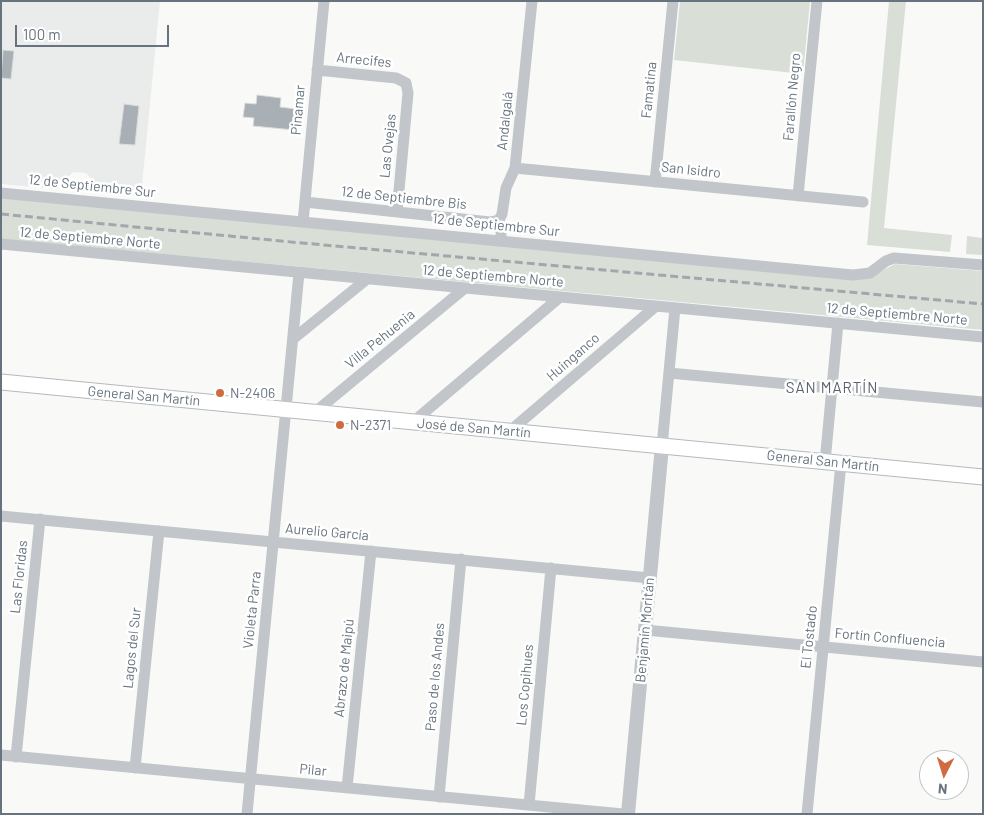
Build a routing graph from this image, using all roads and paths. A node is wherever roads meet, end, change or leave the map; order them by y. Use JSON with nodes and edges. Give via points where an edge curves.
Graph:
{"nodes":[{"id":1,"x":324,"y":1,"type":"edge"},
{"id":2,"x":532,"y":1,"type":"edge"},
{"id":3,"x":673,"y":1,"type":"edge"},
{"id":4,"x":816,"y":1,"type":"edge"},
{"id":5,"x":317,"y":70,"type":"junction"},
{"id":6,"x":406,"y":83,"type":"joint"},
{"id":7,"x":515,"y":168,"type":"junction"},
{"id":8,"x":655,"y":182,"type":"junction"},
{"id":9,"x":1,"y":193,"type":"edge"},
{"id":10,"x":798,"y":196,"type":"junction"},
{"id":11,"x":305,"y":202,"type":"junction"},
{"id":12,"x":863,"y":202,"type":"dead end"},
{"id":13,"x":397,"y":212,"type":"junction"},
{"id":14,"x":499,"y":220,"type":"junction"},
{"id":15,"x":303,"y":222,"type":"junction"},
{"id":16,"x":501,"y":241,"type":"junction"},
{"id":17,"x":1,"y":244,"type":"edge"},
{"id":18,"x":983,"y":266,"type":"edge"},
{"id":19,"x":299,"y":273,"type":"junction"},
{"id":20,"x":367,"y":279,"type":"junction"},
{"id":21,"x":465,"y":288,"type":"junction"},
{"id":22,"x":560,"y":297,"type":"junction"},
{"id":23,"x":656,"y":306,"type":"junction"},
{"id":24,"x":675,"y":308,"type":"junction"},
{"id":25,"x":838,"y":323,"type":"junction"},
{"id":26,"x":983,"y":337,"type":"edge"},
{"id":27,"x":293,"y":339,"type":"junction"},
{"id":28,"x":669,"y":373,"type":"junction"},
{"id":29,"x":1,"y":382,"type":"edge"},
{"id":30,"x":832,"y":388,"type":"junction"},
{"id":31,"x":983,"y":402,"type":"edge"},
{"id":32,"x":287,"y":410,"type":"junction"},
{"id":33,"x":314,"y":413,"type":"junction"},
{"id":34,"x":413,"y":422,"type":"junction"},
{"id":35,"x":510,"y":432,"type":"junction"},
{"id":36,"x":662,"y":446,"type":"junction"},
{"id":37,"x":825,"y":462,"type":"junction"},
{"id":38,"x":841,"y":463,"type":"junction"},
{"id":39,"x":983,"y":477,"type":"edge"},
{"id":40,"x":1,"y":516,"type":"edge"},
{"id":41,"x":40,"y":519,"type":"junction"},
{"id":42,"x":159,"y":531,"type":"junction"},
{"id":43,"x":274,"y":542,"type":"junction"},
{"id":44,"x":371,"y":551,"type":"junction"},
{"id":45,"x":461,"y":560,"type":"junction"},
{"id":46,"x":552,"y":568,"type":"junction"},
{"id":47,"x":650,"y":578,"type":"junction"},
{"id":48,"x":645,"y":630,"type":"junction"},
{"id":49,"x":823,"y":647,"type":"junction"},
{"id":50,"x":983,"y":662,"type":"edge"},
{"id":51,"x":1,"y":755,"type":"edge"},
{"id":52,"x":16,"y":757,"type":"junction"},
{"id":53,"x":135,"y":768,"type":"junction"},
{"id":54,"x":251,"y":779,"type":"junction"},
{"id":55,"x":348,"y":788,"type":"junction"},
{"id":56,"x":439,"y":797,"type":"junction"},
{"id":57,"x":529,"y":805,"type":"junction"},
{"id":58,"x":247,"y":814,"type":"edge"},
{"id":59,"x":623,"y":814,"type":"edge"},
{"id":60,"x":628,"y":814,"type":"edge"},
{"id":61,"x":807,"y":814,"type":"edge"}],
"edges":[{"from":1,"to":5,"type":"street","name":"Pinamar"},
{"from":2,"to":7,"type":"street","name":"Andalgalá"},
{"from":3,"to":8,"type":"street","name":"Famatina"},
{"from":4,"to":10,"type":"street","name":"Farallón Negro"},
{"from":5,"to":6,"type":"street","name":"Arrecifes","via":[[396,78]]},
{"from":5,"to":11,"type":"street","name":"Pinamar"},
{"from":6,"to":13,"type":"street","name":"Las Ovejas","via":[[408,94]]},
{"from":7,"to":8,"type":"street","name":"San Isidro"},
{"from":7,"to":14,"type":"street","name":"Andalgalá","via":[[506,188]]},
{"from":8,"to":10,"type":"street","name":"San Isidro"},
{"from":9,"to":15,"type":"street","name":"12 de Septiembre Sur"},
{"from":10,"to":12,"type":"street","name":"San Isidro"},
{"from":11,"to":13,"type":"street","name":"12 de Septiembre Bis"},
{"from":11,"to":15,"type":"street","name":"Pinamar"},
{"from":13,"to":14,"type":"street","name":"12 de Septiembre Bis","via":[[492,222]]},
{"from":14,"to":16,"type":"street","name":"Andalgalá"},
{"from":15,"to":16,"type":"street","name":"12 de Septiembre Sur"},
{"from":16,"to":18,"type":"street","name":"12 de Septiembre Sur","via":[[857,275],[870,273],[894,258]]},
{"from":17,"to":19,"type":"street","name":"12 de Septiembre Norte"},
{"from":19,"to":20,"type":"street","name":"12 de Septiembre Norte"},
{"from":19,"to":27,"type":"street"},
{"from":20,"to":21,"type":"street","name":"12 de Septiembre Norte"},
{"from":20,"to":27,"type":"street"},
{"from":21,"to":22,"type":"street","name":"12 de Septiembre Norte"},
{"from":21,"to":33,"type":"street","name":"Villa Pehuenia"},
{"from":22,"to":23,"type":"street","name":"12 de Septiembre Norte"},
{"from":22,"to":34,"type":"street"},
{"from":23,"to":24,"type":"street","name":"12 de Septiembre Norte"},
{"from":23,"to":35,"type":"street","name":"Huinganco"},
{"from":24,"to":25,"type":"street","name":"12 de Septiembre Norte"},
{"from":24,"to":28,"type":"street"},
{"from":25,"to":26,"type":"street","name":"12 de Septiembre Norte"},
{"from":25,"to":30,"type":"street"},
{"from":27,"to":32,"type":"street"},
{"from":28,"to":30,"type":"street"},
{"from":28,"to":36,"type":"street"},
{"from":29,"to":32,"type":"main road","name":"General San Martín"},
{"from":30,"to":31,"type":"street"},
{"from":30,"to":37,"type":"street"},
{"from":32,"to":33,"type":"main road","name":"José de San Martín"},
{"from":32,"to":43,"type":"street","name":"Violeta Parra"},
{"from":33,"to":34,"type":"main road","name":"José de San Martín"},
{"from":34,"to":35,"type":"main road","name":"José de San Martín"},
{"from":35,"to":36,"type":"main road","name":"José de San Martín"},
{"from":36,"to":37,"type":"main road","name":"General San Martín"},
{"from":36,"to":47,"type":"street","name":"Benjamín Moritán"},
{"from":37,"to":38,"type":"main road","name":"General San Martín"},
{"from":38,"to":39,"type":"main road","name":"General San Martín"},
{"from":38,"to":49,"type":"street","name":"El Tostado"},
{"from":40,"to":41,"type":"street","name":"Aurelio García"},
{"from":41,"to":42,"type":"street","name":"Aurelio García"},
{"from":41,"to":52,"type":"street","name":"Las Floridas"},
{"from":42,"to":43,"type":"street","name":"Aurelio García"},
{"from":42,"to":53,"type":"street","name":"Lagos del Sur"},
{"from":43,"to":44,"type":"street","name":"Aurelio García"},
{"from":43,"to":54,"type":"street","name":"Violeta Parra"},
{"from":44,"to":45,"type":"street","name":"Aurelio García"},
{"from":44,"to":55,"type":"street","name":"Abrazo de Maipú"},
{"from":45,"to":46,"type":"street","name":"Aurelio García"},
{"from":45,"to":56,"type":"street","name":"Paso de los Andes"},
{"from":46,"to":47,"type":"street","name":"Aurelio García"},
{"from":46,"to":57,"type":"street","name":"Los Copihues"},
{"from":47,"to":48,"type":"street","name":"Benjamín Moritán"},
{"from":48,"to":49,"type":"street","name":"Fortín Confluencia"},
{"from":48,"to":60,"type":"street","name":"Benjamín Moritán"},
{"from":49,"to":50,"type":"street","name":"Fortín Confluencia"},
{"from":49,"to":61,"type":"street","name":"El Tostado"},
{"from":51,"to":52,"type":"street","name":"Pilar"},
{"from":52,"to":53,"type":"street","name":"Pilar"},
{"from":53,"to":54,"type":"street","name":"Pilar"},
{"from":54,"to":55,"type":"street","name":"Pilar"},
{"from":54,"to":58,"type":"street","name":"Violeta Parra"},
{"from":55,"to":56,"type":"street","name":"Pilar"},
{"from":56,"to":57,"type":"street","name":"Pilar"},
{"from":57,"to":59,"type":"street","name":"Pilar"}]}
